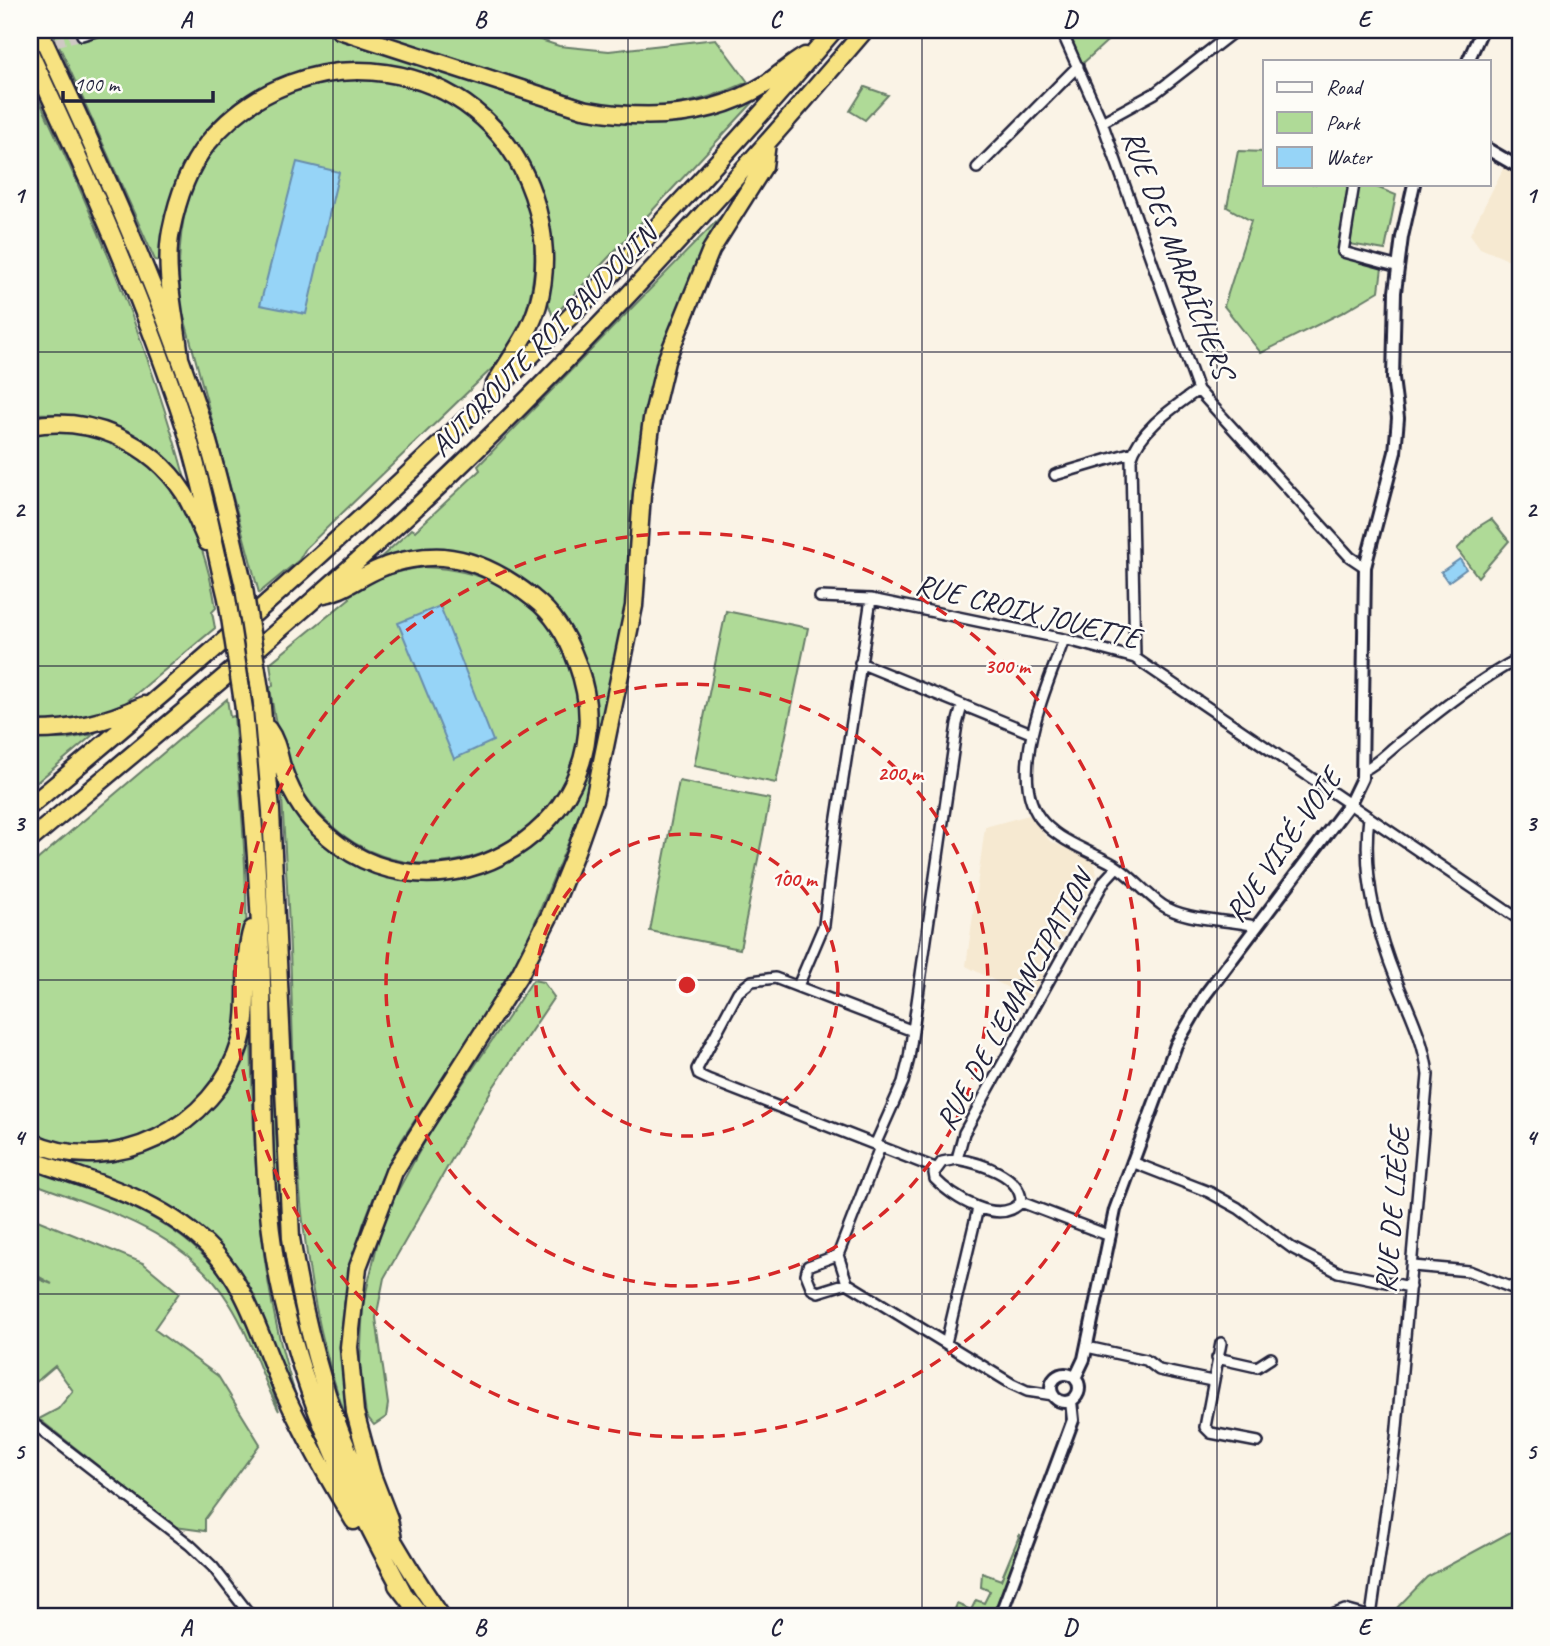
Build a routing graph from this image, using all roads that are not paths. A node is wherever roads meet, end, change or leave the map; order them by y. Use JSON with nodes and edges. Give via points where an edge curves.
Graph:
{"nodes":[{"id":1,"x":39,"y":30,"type":"edge"},
{"id":2,"x":99,"y":30,"type":"edge"},
{"id":3,"x":339,"y":30,"type":"edge"},
{"id":4,"x":834,"y":30,"type":"edge"},
{"id":5,"x":865,"y":30,"type":"edge"},
{"id":6,"x":1061,"y":30,"type":"edge"},
{"id":7,"x":1236,"y":30,"type":"edge"},
{"id":8,"x":1482,"y":30,"type":"edge"},
{"id":9,"x":82,"y":35,"type":"dead end"},
{"id":10,"x":817,"y":50,"type":"junction"},
{"id":11,"x":30,"y":53,"type":"edge"},
{"id":12,"x":1468,"y":60,"type":"edge"},
{"id":13,"x":1078,"y":66,"type":"junction"},
{"id":14,"x":1102,"y":122,"type":"junction"},
{"id":15,"x":767,"y":143,"type":"junction"},
{"id":16,"x":1490,"y":151,"type":"edge"},
{"id":17,"x":977,"y":168,"type":"dead end"},
{"id":18,"x":1520,"y":169,"type":"edge"},
{"id":19,"x":1354,"y":186,"type":"edge"},
{"id":20,"x":1414,"y":186,"type":"edge"},
{"id":21,"x":1399,"y":267,"type":"junction"},
{"id":22,"x":180,"y":358,"type":"junction"},
{"id":23,"x":1198,"y":390,"type":"junction"},
{"id":24,"x":482,"y":408,"type":"junction"},
{"id":25,"x":30,"y":426,"type":"edge"},
{"id":26,"x":1133,"y":452,"type":"junction"},
{"id":27,"x":1055,"y":475,"type":"dead end"},
{"id":28,"x":1365,"y":567,"type":"junction"},
{"id":29,"x":221,"y":573,"type":"junction"},
{"id":30,"x":319,"y":595,"type":"junction"},
{"id":31,"x":820,"y":597,"type":"dead end"},
{"id":32,"x":871,"y":599,"type":"junction"},
{"id":33,"x":1064,"y":639,"type":"junction"},
{"id":34,"x":1135,"y":658,"type":"junction"},
{"id":35,"x":1520,"y":658,"type":"edge"},
{"id":36,"x":860,"y":663,"type":"junction"},
{"id":37,"x":162,"y":697,"type":"junction"},
{"id":38,"x":962,"y":706,"type":"junction"},
{"id":39,"x":264,"y":723,"type":"junction"},
{"id":40,"x":30,"y":730,"type":"edge"},
{"id":41,"x":1031,"y":733,"type":"junction"},
{"id":42,"x":1364,"y":770,"type":"junction"},
{"id":43,"x":1350,"y":803,"type":"junction"},
{"id":44,"x":30,"y":806,"type":"edge"},
{"id":45,"x":1369,"y":817,"type":"junction"},
{"id":46,"x":30,"y":840,"type":"edge"},
{"id":47,"x":1117,"y":867,"type":"junction"},
{"id":48,"x":259,"y":907,"type":"junction"},
{"id":49,"x":1520,"y":920,"type":"edge"},
{"id":50,"x":1255,"y":926,"type":"junction"},
{"id":51,"x":799,"y":986,"type":"junction"},
{"id":52,"x":913,"y":1031,"type":"junction"},
{"id":53,"x":30,"y":1141,"type":"edge"},
{"id":54,"x":878,"y":1146,"type":"junction"},
{"id":55,"x":957,"y":1159,"type":"junction"},
{"id":56,"x":30,"y":1160,"type":"edge"},
{"id":57,"x":1132,"y":1162,"type":"junction"},
{"id":58,"x":935,"y":1168,"type":"junction"},
{"id":59,"x":1021,"y":1202,"type":"junction"},
{"id":60,"x":978,"y":1208,"type":"junction"},
{"id":61,"x":1110,"y":1236,"type":"junction"},
{"id":62,"x":838,"y":1255,"type":"junction"},
{"id":63,"x":1413,"y":1266,"type":"junction"},
{"id":64,"x":847,"y":1283,"type":"junction"},
{"id":65,"x":1410,"y":1287,"type":"junction"},
{"id":66,"x":1520,"y":1291,"type":"edge"},
{"id":67,"x":946,"y":1343,"type":"junction"},
{"id":68,"x":1221,"y":1343,"type":"dead end"},
{"id":69,"x":1087,"y":1348,"type":"junction"},
{"id":70,"x":1217,"y":1358,"type":"junction"},
{"id":71,"x":1271,"y":1358,"type":"dead end"},
{"id":72,"x":1075,"y":1378,"type":"junction"},
{"id":73,"x":1212,"y":1381,"type":"junction"},
{"id":74,"x":1053,"y":1395,"type":"junction"},
{"id":75,"x":1071,"y":1401,"type":"junction"},
{"id":76,"x":30,"y":1421,"type":"edge"},
{"id":77,"x":1258,"y":1442,"type":"dead end"},
{"id":78,"x":394,"y":1544,"type":"junction"},
{"id":79,"x":403,"y":1592,"type":"junction"},
{"id":80,"x":251,"y":1616,"type":"edge"},
{"id":81,"x":421,"y":1616,"type":"edge"},
{"id":82,"x":441,"y":1616,"type":"edge"},
{"id":83,"x":1000,"y":1616,"type":"edge"},
{"id":84,"x":1330,"y":1616,"type":"edge"},
{"id":85,"x":1369,"y":1616,"type":"edge"}],
"edges":[{"from":1,"to":22,"type":"highway","via":[[131,230]]},
{"from":2,"to":9,"type":"street"},
{"from":3,"to":10,"type":"highway","via":[[583,109],[625,117],[693,113],[729,101]]},
{"from":4,"to":10,"type":"highway"},
{"from":5,"to":15,"type":"highway","name":"AUTOROUTE ROI BAUDOUIN"},
{"from":6,"to":13,"type":"street","name":"RUE DES MARAÎCHERS"},
{"from":7,"to":14,"type":"street","via":[[1154,93]]},
{"from":8,"to":12,"type":"street"},
{"from":10,"to":24,"type":"highway","via":[[700,184]]},
{"from":11,"to":29,"type":"highway","via":[[113,234],[158,348],[186,429]]},
{"from":13,"to":14,"type":"street","name":"RUE DES MARAÎCHERS"},
{"from":13,"to":17,"type":"street"},
{"from":14,"to":23,"type":"street","name":"RUE DES MARAÎCHERS"},
{"from":15,"to":30,"type":"highway","name":"AUTOROUTE ROI BAUDOUIN","via":[[671,250],[461,464]]},
{"from":15,"to":78,"type":"highway","via":[[764,166],[711,250],[666,362],[652,419],[642,494],[634,606],[594,800],[576,850],[520,974],[394,1172],[358,1267],[349,1348],[352,1391],[362,1445]]},
{"from":16,"to":18,"type":"street"},
{"from":19,"to":21,"type":"street","via":[[1343,252]]},
{"from":20,"to":21,"type":"street","name":"RUE VISÉ-VOIE"},
{"from":21,"to":28,"type":"street","name":"RUE VISÉ-VOIE","via":[[1394,326],[1397,432]]},
{"from":22,"to":24,"type":"highway","via":[[169,272],[170,234],[189,174],[206,145],[254,101],[288,82],[354,70],[389,72],[418,79],[477,113],[507,144],[527,176],[539,213],[544,277],[538,306],[526,337]]},
{"from":22,"to":39,"type":"highway","bridge":true,"via":[[243,582]]},
{"from":23,"to":26,"type":"street","via":[[1169,411]]},
{"from":23,"to":28,"type":"street","name":"RUE DES MARAÎCHERS","via":[[1350,557]]},
{"from":24,"to":37,"type":"highway","via":[[306,572]]},
{"from":25,"to":29,"type":"highway","via":[[87,425],[130,441],[153,458],[185,495]]},
{"from":26,"to":27,"type":"street"},
{"from":26,"to":34,"type":"street"},
{"from":28,"to":42,"type":"street","name":"RUE VISÉ-VOIE"},
{"from":29,"to":48,"type":"highway","bridge":true,"via":[[244,709]]},
{"from":30,"to":39,"type":"highway","via":[[338,593],[398,562],[442,557],[472,563],[516,584],[541,603],[571,646],[583,680],[587,731],[570,790],[532,837],[504,856],[469,870],[433,875],[399,871],[369,862],[317,826],[297,800],[275,739]]},
{"from":30,"to":46,"type":"highway","name":"AUTOROUTE ROI BAUDOUIN"},
{"from":31,"to":32,"type":"street","name":"RUE CROIX JOUETTE"},
{"from":32,"to":33,"type":"street","name":"RUE CROIX JOUETTE"},
{"from":32,"to":36,"type":"street"},
{"from":33,"to":34,"type":"street","name":"RUE CROIX JOUETTE"},
{"from":33,"to":41,"type":"street"},
{"from":34,"to":43,"type":"street","name":"RUE CROIX JOUETTE"},
{"from":35,"to":42,"type":"street"},
{"from":36,"to":38,"type":"street"},
{"from":36,"to":51,"type":"street","via":[[824,925]]},
{"from":37,"to":40,"type":"highway","via":[[111,719],[69,730]]},
{"from":37,"to":44,"type":"highway"},
{"from":38,"to":41,"type":"street"},
{"from":38,"to":52,"type":"street"},
{"from":39,"to":78,"type":"highway","via":[[294,1261],[328,1406],[362,1486]]},
{"from":41,"to":47,"type":"street","via":[[1031,796],[1043,822],[1069,843]]},
{"from":42,"to":43,"type":"street","name":"RUE VISÉ-VOIE"},
{"from":43,"to":45,"type":"street","name":"RUE CROIX JOUETTE"},
{"from":43,"to":50,"type":"street","name":"RUE VISÉ-VOIE"},
{"from":45,"to":49,"type":"street","name":"RUE CROIX JOUETTE"},
{"from":45,"to":63,"type":"street","name":"RUE DE LIÈGE","via":[[1374,914],[1422,1041],[1428,1075]]},
{"from":47,"to":50,"type":"street","via":[[1164,907],[1188,917],[1222,918]]},
{"from":47,"to":55,"type":"street","name":"RUE DE L'EMANCIPATION","via":[[1105,880],[970,1122]]},
{"from":48,"to":53,"type":"highway","via":[[250,934],[242,1039],[220,1087],[203,1105],[167,1135],[105,1153],[51,1149]]},
{"from":48,"to":79,"type":"highway","via":[[267,1180],[282,1298],[316,1416],[341,1476]]},
{"from":50,"to":57,"type":"street","name":"RUE VISÉ-VOIE","via":[[1176,1045]]},
{"from":51,"to":52,"type":"street"},
{"from":51,"to":54,"type":"street","via":[[769,977],[743,986],[700,1060],[699,1075]]},
{"from":52,"to":54,"type":"street","via":[[906,1072]]},
{"from":54,"to":58,"type":"street"},
{"from":54,"to":62,"type":"street"},
{"from":55,"to":58,"type":"street"},
{"from":55,"to":59,"type":"street","via":[[1000,1175],[1018,1189]]},
{"from":56,"to":79,"type":"highway","via":[[118,1189],[154,1207],[208,1246],[247,1300],[285,1395],[341,1499],[379,1563]]},
{"from":57,"to":61,"type":"street","name":"RUE VISÉ-VOIE"},
{"from":57,"to":65,"type":"street","via":[[1209,1192],[1292,1248],[1338,1272]]},
{"from":58,"to":60,"type":"street","via":[[935,1179],[941,1185]]},
{"from":59,"to":60,"type":"street","via":[[1014,1209]]},
{"from":59,"to":61,"type":"street"},
{"from":60,"to":67,"type":"street"},
{"from":61,"to":69,"type":"street","name":"RUE VISÉ-VOIE"},
{"from":62,"to":64,"type":"street"},
{"from":62,"to":64,"type":"street","via":[[808,1266],[806,1274],[818,1292]]},
{"from":63,"to":65,"type":"street","name":"RUE DE LIÈGE"},
{"from":63,"to":66,"type":"street","via":[[1469,1271]]},
{"from":64,"to":67,"type":"street"},
{"from":65,"to":85,"type":"street","name":"RUE DE LIÈGE","via":[[1396,1439]]},
{"from":67,"to":74,"type":"street","via":[[1012,1384]]},
{"from":68,"to":70,"type":"street"},
{"from":69,"to":72,"type":"street","name":"RUE VISÉ-VOIE"},
{"from":69,"to":73,"type":"street"},
{"from":70,"to":71,"type":"street","via":[[1256,1367]]},
{"from":70,"to":73,"type":"street"},
{"from":72,"to":74,"type":"street","via":[[1058,1376],[1052,1383]]},
{"from":72,"to":75,"type":"street","name":"RUE VISÉ-VOIE","via":[[1079,1390]]},
{"from":73,"to":77,"type":"street","via":[[1204,1419],[1207,1431]]},
{"from":74,"to":75,"type":"street","via":[[1061,1402]]},
{"from":75,"to":83,"type":"street","name":"RUE VISÉ-VOIE","via":[[1073,1420]]},
{"from":76,"to":80,"type":"street","via":[[190,1545]]},
{"from":78,"to":82,"type":"highway"},
{"from":79,"to":81,"type":"highway"},
{"from":84,"to":85,"type":"street","name":"RUE DE LIÈGE","via":[[1345,1610]]}]}
